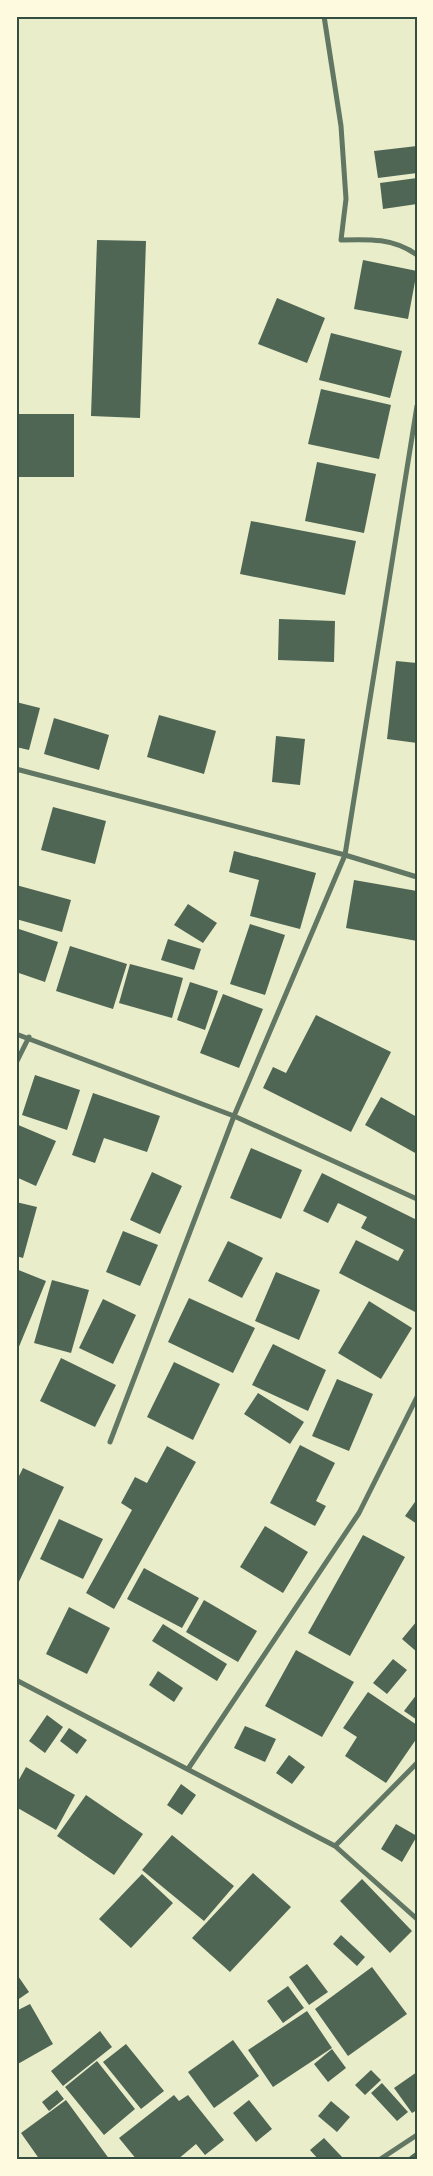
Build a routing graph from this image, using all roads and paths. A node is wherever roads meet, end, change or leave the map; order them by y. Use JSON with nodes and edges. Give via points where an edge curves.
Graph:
{"nodes":[{"id":1,"x":324,"y":16,"type":"edge"},
{"id":2,"x":417,"y":255,"type":"edge"},
{"id":3,"x":417,"y":406,"type":"edge"},
{"id":4,"x":16,"y":769,"type":"edge"},
{"id":5,"x":344,"y":855,"type":"junction"},
{"id":6,"x":417,"y":877,"type":"edge"},
{"id":7,"x":16,"y":1034,"type":"edge"},
{"id":8,"x":29,"y":1037,"type":"junction"},
{"id":9,"x":16,"y":1063,"type":"edge"},
{"id":10,"x":234,"y":1116,"type":"junction"},
{"id":11,"x":417,"y":1199,"type":"edge"},
{"id":12,"x":417,"y":1397,"type":"edge"},
{"id":13,"x":110,"y":1442,"type":"dead end"},
{"id":14,"x":16,"y":1680,"type":"edge"},
{"id":15,"x":417,"y":1763,"type":"edge"},
{"id":16,"x":188,"y":1769,"type":"junction"},
{"id":17,"x":335,"y":1846,"type":"junction"},
{"id":18,"x":417,"y":1920,"type":"edge"},
{"id":19,"x":417,"y":2135,"type":"edge"},
{"id":20,"x":379,"y":2160,"type":"edge"}],
"edges":[{"from":1,"to":2,"type":"street","via":[[340,126],[346,199],[341,240],[386,240]]},
{"from":3,"to":5,"type":"street"},
{"from":4,"to":5,"type":"street"},
{"from":5,"to":6,"type":"street"},
{"from":5,"to":10,"type":"street"},
{"from":7,"to":8,"type":"street"},
{"from":8,"to":9,"type":"street"},
{"from":8,"to":10,"type":"street"},
{"from":10,"to":11,"type":"street"},
{"from":10,"to":13,"type":"street"},
{"from":12,"to":16,"type":"street","via":[[359,1513]]},
{"from":14,"to":16,"type":"street"},
{"from":15,"to":17,"type":"street"},
{"from":16,"to":17,"type":"street"},
{"from":17,"to":18,"type":"street"},
{"from":19,"to":20,"type":"street"}]}
